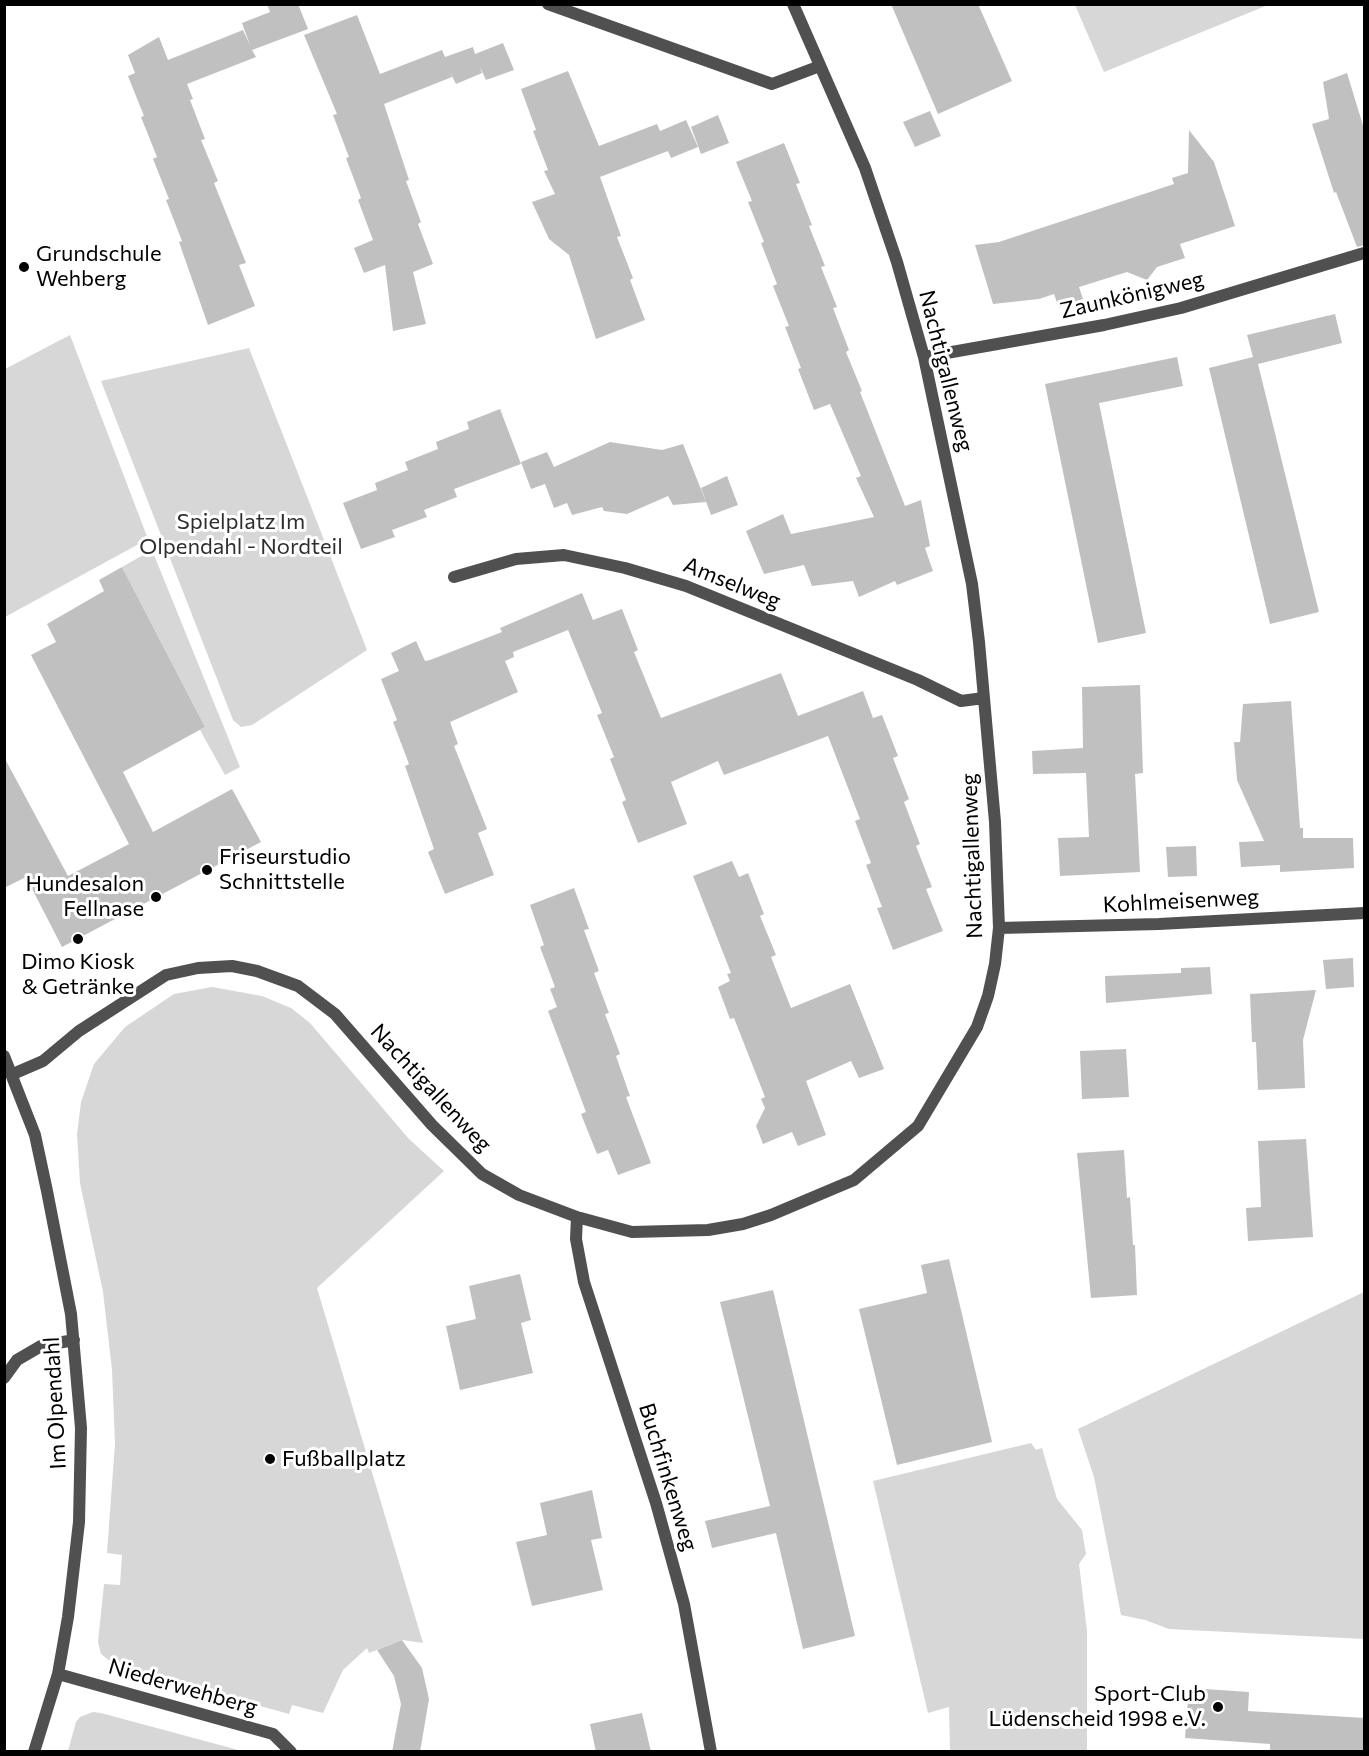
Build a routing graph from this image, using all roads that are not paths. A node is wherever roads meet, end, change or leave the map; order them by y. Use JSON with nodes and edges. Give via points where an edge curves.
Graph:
{"nodes":[{"id":1,"x":548,"y":4,"type":"edge"},
{"id":2,"x":793,"y":4,"type":"edge"},
{"id":3,"x":820,"y":66,"type":"junction"},
{"id":4,"x":1365,"y":253,"type":"edge"},
{"id":5,"x":1344,"y":259,"type":"junction"},
{"id":6,"x":1365,"y":262,"type":"edge"},
{"id":7,"x":924,"y":357,"type":"junction"},
{"id":8,"x":454,"y":577,"type":"dead end"},
{"id":9,"x":984,"y":698,"type":"junction"},
{"id":10,"x":1365,"y":913,"type":"edge"},
{"id":11,"x":999,"y":928,"type":"junction"},
{"id":12,"x":4,"y":1056,"type":"edge"},
{"id":13,"x":13,"y":1074,"type":"junction"},
{"id":14,"x":577,"y":1217,"type":"junction"},
{"id":15,"x":74,"y":1340,"type":"junction"},
{"id":16,"x":4,"y":1378,"type":"edge"},
{"id":17,"x":58,"y":1674,"type":"junction"},
{"id":18,"x":34,"y":1752,"type":"edge"},
{"id":19,"x":291,"y":1752,"type":"edge"},
{"id":20,"x":711,"y":1752,"type":"edge"}],
"edges":[{"from":1,"to":3,"type":"street","via":[[772,84]]},
{"from":2,"to":3,"type":"street","name":"Nachtigallenweg"},
{"from":3,"to":7,"type":"street","name":"Nachtigallenweg","via":[[865,168]]},
{"from":4,"to":5,"type":"street","name":"Zaunkönigweg"},
{"from":5,"to":6,"type":"street","name":"Zaunkönigweg"},
{"from":5,"to":7,"type":"street","name":"Zaunkönigweg","via":[[1170,310]]},
{"from":7,"to":9,"type":"street","name":"Nachtigallenweg","via":[[972,584]]},
{"from":8,"to":9,"type":"street","name":"Amselweg","via":[[516,560],[564,555],[625,568],[686,585],[961,701]]},
{"from":9,"to":11,"type":"street","name":"Nachtigallenweg"},
{"from":10,"to":11,"type":"street","name":"Kohlmeisenweg"},
{"from":11,"to":14,"type":"street","name":"Nachtigallenweg","via":[[988,996],[977,1027],[918,1126],[854,1180],[771,1215],[708,1230],[632,1232]]},
{"from":12,"to":13,"type":"street","name":"Im Olpendahl"},
{"from":13,"to":14,"type":"street","name":"Nachtigallenweg","via":[[43,1061],[79,1031],[166,975],[232,966],[257,971],[298,986],[335,1014],[432,1125],[482,1174],[519,1195]]},
{"from":13,"to":15,"type":"street","name":"Im Olpendahl","via":[[35,1135]]},
{"from":14,"to":20,"type":"street","name":"Buchfinkenweg","via":[[576,1239],[584,1282],[656,1503],[684,1604]]},
{"from":15,"to":16,"type":"street","via":[[41,1346],[16,1360]]},
{"from":15,"to":17,"type":"street","name":"Im Olpendahl","via":[[81,1428],[78,1522]]},
{"from":17,"to":18,"type":"street","name":"Im Olpendahl"},
{"from":17,"to":19,"type":"street","name":"Niederwehberg","via":[[273,1734]]}]}
